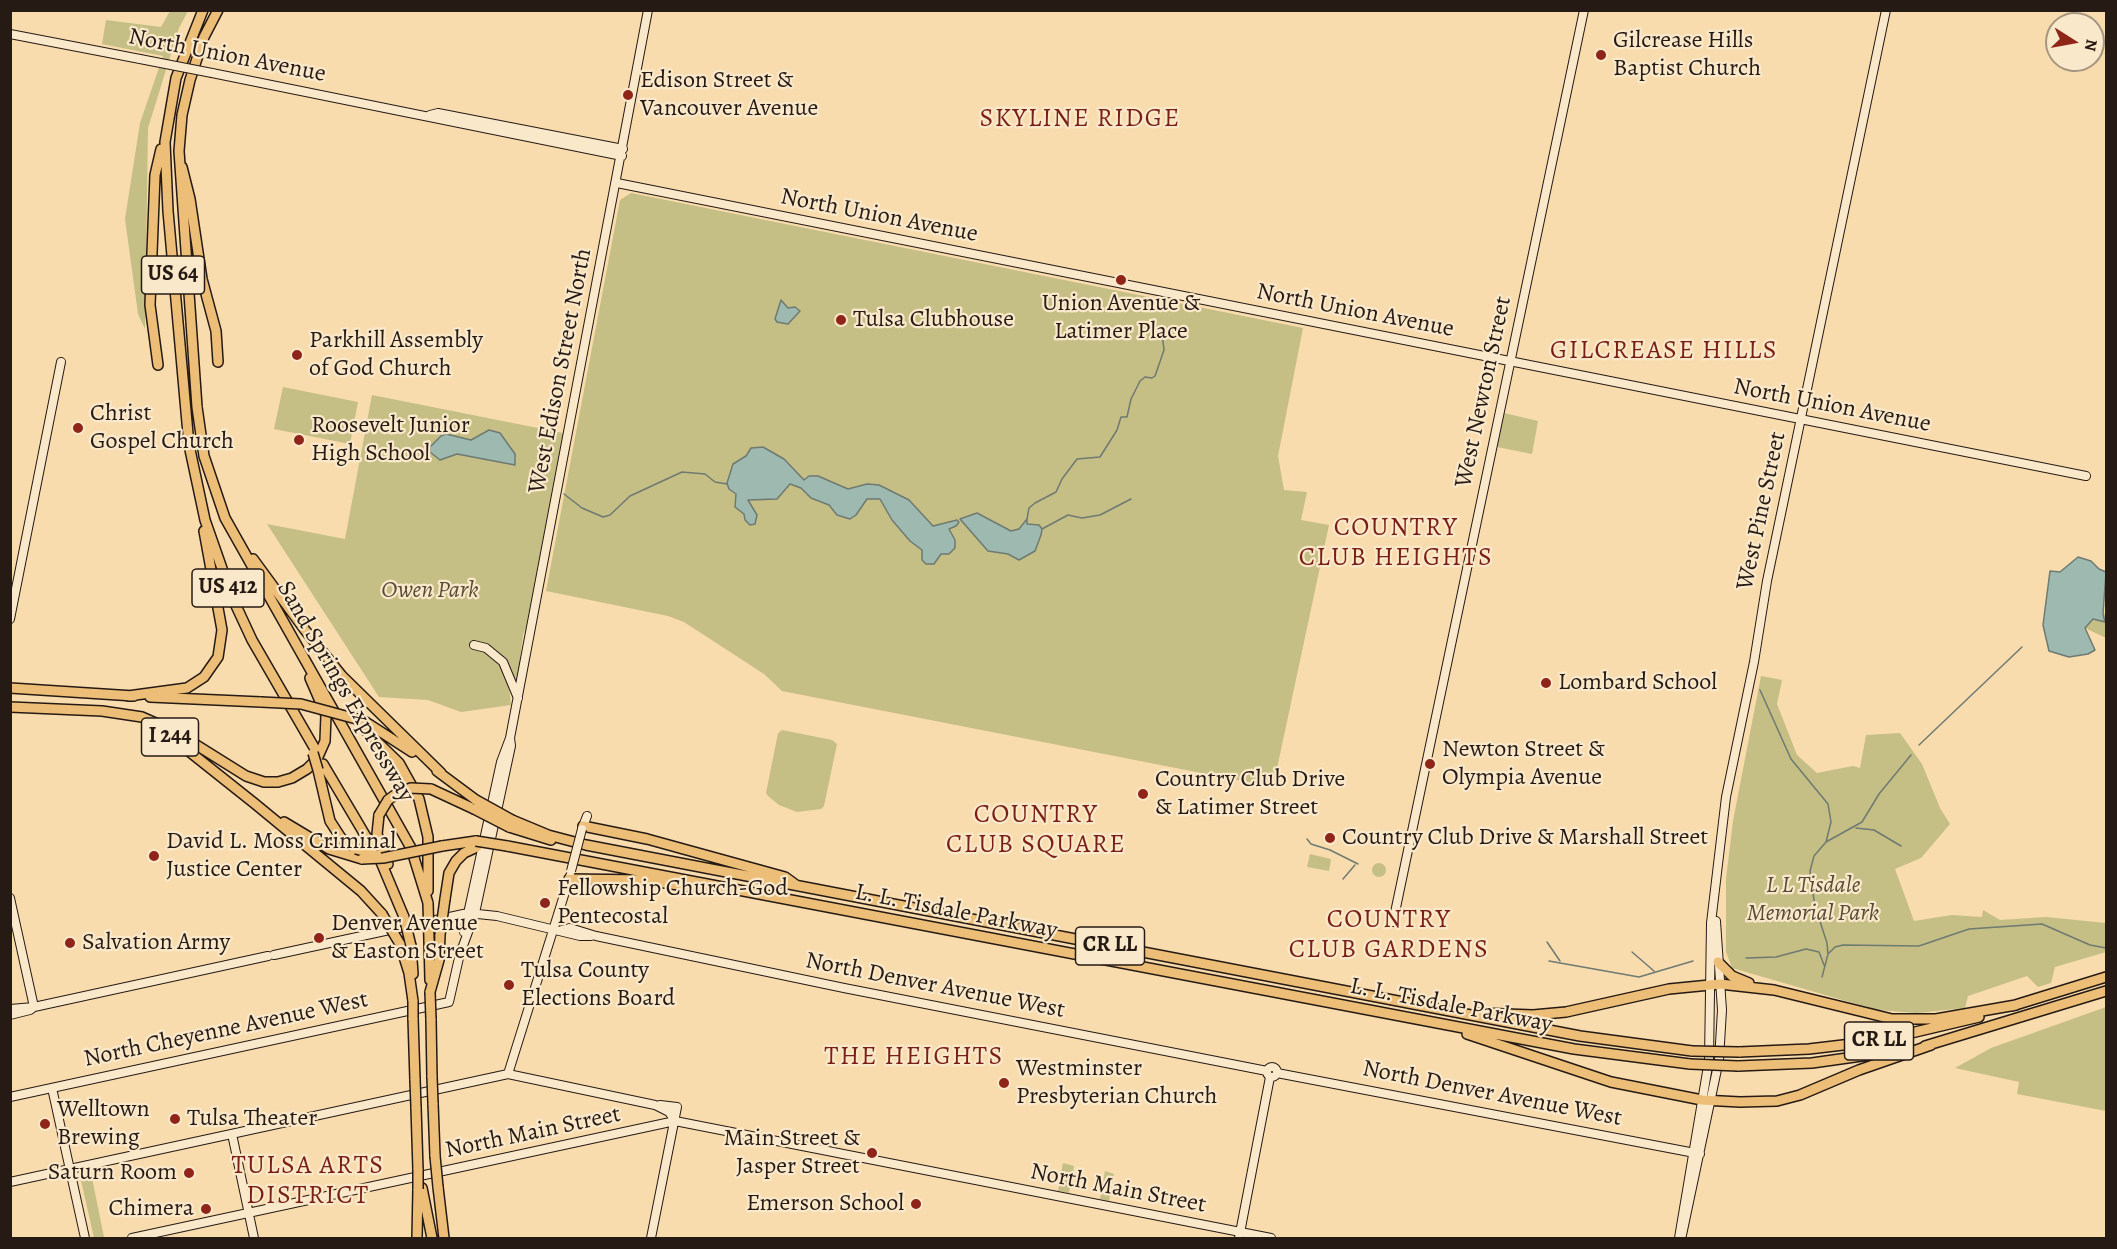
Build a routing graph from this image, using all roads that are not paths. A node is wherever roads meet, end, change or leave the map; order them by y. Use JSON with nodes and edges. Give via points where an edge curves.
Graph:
{"nodes":[{"id":1,"x":202,"y":10,"type":"edge"},
{"id":2,"x":218,"y":10,"type":"edge"},
{"id":3,"x":648,"y":10,"type":"edge"},
{"id":4,"x":1584,"y":10,"type":"edge"},
{"id":5,"x":1886,"y":10,"type":"edge"},
{"id":6,"x":14,"y":34,"type":"edge"},
{"id":7,"x":167,"y":123,"type":"junction"},
{"id":8,"x":179,"y":151,"type":"junction"},
{"id":9,"x":622,"y":153,"type":"junction"},
{"id":10,"x":617,"y":183,"type":"junction"},
{"id":11,"x":61,"y":362,"type":"dead end"},
{"id":12,"x":218,"y":362,"type":"dead end"},
{"id":13,"x":1510,"y":362,"type":"junction"},
{"id":14,"x":158,"y":365,"type":"dead end"},
{"id":15,"x":1801,"y":420,"type":"junction"},
{"id":16,"x":2086,"y":476,"type":"dead end"},
{"id":17,"x":196,"y":482,"type":"junction"},
{"id":18,"x":230,"y":527,"type":"junction"},
{"id":19,"x":276,"y":612,"type":"junction"},
{"id":20,"x":10,"y":619,"type":"edge"},
{"id":21,"x":474,"y":645,"type":"dead end"},
{"id":22,"x":11,"y":688,"type":"edge"},
{"id":23,"x":128,"y":696,"type":"junction"},
{"id":24,"x":518,"y":700,"type":"junction"},
{"id":25,"x":12,"y":707,"type":"edge"},
{"id":26,"x":111,"y":712,"type":"junction"},
{"id":27,"x":364,"y":725,"type":"junction"},
{"id":28,"x":321,"y":767,"type":"junction"},
{"id":29,"x":441,"y":773,"type":"junction"},
{"id":30,"x":254,"y":803,"type":"junction"},
{"id":31,"x":475,"y":804,"type":"junction"},
{"id":32,"x":586,"y":816,"type":"dead end"},
{"id":33,"x":583,"y":827,"type":"junction"},
{"id":34,"x":507,"y":846,"type":"junction"},
{"id":35,"x":397,"y":855,"type":"junction"},
{"id":36,"x":570,"y":875,"type":"junction"},
{"id":37,"x":798,"y":887,"type":"junction"},
{"id":38,"x":767,"y":895,"type":"junction"},
{"id":39,"x":10,"y":898,"type":"edge"},
{"id":40,"x":428,"y":903,"type":"junction"},
{"id":41,"x":472,"y":913,"type":"junction"},
{"id":42,"x":404,"y":917,"type":"junction"},
{"id":43,"x":1714,"y":917,"type":"junction"},
{"id":44,"x":1393,"y":922,"type":"dead end"},
{"id":45,"x":558,"y":929,"type":"junction"},
{"id":46,"x":1718,"y":962,"type":"junction"},
{"id":47,"x":2106,"y":977,"type":"edge"},
{"id":48,"x":1716,"y":985,"type":"junction"},
{"id":49,"x":1759,"y":988,"type":"junction"},
{"id":50,"x":2106,"y":991,"type":"edge"},
{"id":51,"x":430,"y":992,"type":"junction"},
{"id":52,"x":449,"y":1002,"type":"joint"},
{"id":53,"x":2016,"y":1005,"type":"junction"},
{"id":54,"x":34,"y":1006,"type":"junction"},
{"id":55,"x":10,"y":1009,"type":"edge"},
{"id":56,"x":413,"y":1009,"type":"junction"},
{"id":57,"x":1452,"y":1012,"type":"junction"},
{"id":58,"x":10,"y":1015,"type":"edge"},
{"id":59,"x":1443,"y":1024,"type":"junction"},
{"id":60,"x":1931,"y":1045,"type":"junction"},
{"id":61,"x":1271,"y":1073,"type":"junction"},
{"id":62,"x":508,"y":1074,"type":"junction"},
{"id":63,"x":52,"y":1088,"type":"junction"},
{"id":64,"x":10,"y":1097,"type":"edge"},
{"id":65,"x":1706,"y":1100,"type":"junction"},
{"id":66,"x":655,"y":1105,"type":"junction"},
{"id":67,"x":675,"y":1121,"type":"junction"},
{"id":68,"x":232,"y":1134,"type":"junction"},
{"id":69,"x":1696,"y":1154,"type":"junction"},
{"id":70,"x":70,"y":1169,"type":"junction"},
{"id":71,"x":10,"y":1182,"type":"edge"},
{"id":72,"x":420,"y":1189,"type":"junction"},
{"id":73,"x":439,"y":1200,"type":"junction"},
{"id":74,"x":248,"y":1215,"type":"junction"},
{"id":75,"x":1239,"y":1236,"type":"edge"},
{"id":76,"x":85,"y":1239,"type":"edge"},
{"id":77,"x":132,"y":1239,"type":"edge"},
{"id":78,"x":254,"y":1239,"type":"edge"},
{"id":79,"x":417,"y":1239,"type":"edge"},
{"id":80,"x":432,"y":1239,"type":"edge"},
{"id":81,"x":444,"y":1239,"type":"edge"},
{"id":82,"x":450,"y":1239,"type":"edge"},
{"id":83,"x":651,"y":1239,"type":"edge"},
{"id":84,"x":1271,"y":1239,"type":"edge"},
{"id":85,"x":1679,"y":1239,"type":"edge"}],
"edges":[{"from":1,"to":7,"type":"highway","number":"US 64","via":[[181,62]]},
{"from":2,"to":8,"type":"highway","name":"Sand Springs Expressway","number":"US 64","via":[[190,80]]},
{"from":3,"to":9,"type":"street","name":"West Edison Street North"},
{"from":4,"to":13,"type":"street","name":"West Newton Street"},
{"from":5,"to":15,"type":"street","name":"West Pine Street"},
{"from":6,"to":9,"type":"street","name":"North Union Avenue","bridge":true,"via":[[430,115],[438,113]]},
{"from":7,"to":14,"type":"highway","via":[[155,175],[151,272],[150,305]]},
{"from":7,"to":17,"type":"highway","number":"US 64","via":[[165,173],[178,339]]},
{"from":8,"to":12,"type":"highway","via":[[202,279],[216,331]]},
{"from":8,"to":18,"type":"highway","name":"Sand Springs Expressway","number":"US 64","via":[[195,384],[204,456]]},
{"from":9,"to":10,"type":"street","name":"West Edison Street North"},
{"from":10,"to":13,"type":"street","name":"North Union Avenue"},
{"from":10,"to":24,"type":"street","name":"West Edison Street North"},
{"from":11,"to":20,"type":"street"},
{"from":13,"to":15,"type":"street","name":"North Union Avenue"},
{"from":13,"to":44,"type":"street","name":"West Newton Street"},
{"from":15,"to":16,"type":"street","name":"North Union Avenue"},
{"from":15,"to":43,"type":"street","name":"West Pine Street","via":[[1726,797]]},
{"from":17,"to":23,"type":"highway","number":"US 64","via":[[222,642],[212,668],[192,685]]},
{"from":17,"to":28,"type":"highway","number":"US 412","via":[[232,597]]},
{"from":18,"to":19,"type":"highway","name":"Sand Springs Expressway","number":"US 64"},
{"from":18,"to":29,"type":"highway","via":[[323,653],[357,692]]},
{"from":19,"to":26,"type":"highway","number":"US 64","via":[[323,703],[327,731],[317,759],[300,774],[278,782],[252,779],[158,723]]},
{"from":19,"to":40,"type":"highway","name":"Sand Springs Expressway","number":"US 412","via":[[403,832]]},
{"from":21,"to":24,"type":"street","via":[[486,648],[503,662]]},
{"from":22,"to":23,"type":"highway","number":"I 244"},
{"from":23,"to":27,"type":"highway","number":"I 244","bridge":true,"via":[[315,707]]},
{"from":24,"to":41,"type":"street","name":"West Edison Street North"},
{"from":25,"to":26,"type":"highway","number":"I 244"},
{"from":26,"to":30,"type":"highway","number":"I 244","via":[[171,737]]},
{"from":27,"to":29,"type":"highway","via":[[393,738]]},
{"from":27,"to":40,"type":"highway","via":[[399,763],[419,799],[428,837]]},
{"from":28,"to":35,"type":"highway","bridge":true,"via":[[330,821],[341,838],[372,855]]},
{"from":28,"to":42,"type":"highway","number":"US 412","via":[[381,862]]},
{"from":29,"to":31,"type":"highway"},
{"from":30,"to":35,"type":"highway","number":"CR LL","bridge":true,"via":[[329,849],[362,859]]},
{"from":30,"to":56,"type":"highway","number":"I 244","bridge":true,"via":[[361,891],[382,914],[400,944],[409,973]]},
{"from":31,"to":37,"type":"highway","name":"L. L. Tisdale Parkway","number":"CR LL","bridge":true,"via":[[540,839]]},
{"from":31,"to":42,"type":"highway","bridge":true,"via":[[431,789],[411,788],[388,800],[379,815],[379,840],[399,891]]},
{"from":32,"to":33,"type":"street"},
{"from":33,"to":36,"type":"street","bridge":true},
{"from":33,"to":37,"type":"highway","via":[[784,877]]},
{"from":34,"to":35,"type":"highway","name":"L. L. Tisdale Parkway","number":"CR LL","bridge":true,"via":[[467,842]]},
{"from":34,"to":38,"type":"highway","name":"L. L. Tisdale Parkway","number":"CR LL"},
{"from":34,"to":51,"type":"highway","bridge":true,"via":[[485,846],[464,853],[449,873],[439,960]]},
{"from":36,"to":38,"type":"highway"},
{"from":36,"to":45,"type":"street"},
{"from":37,"to":57,"type":"highway","name":"L. L. Tisdale Parkway","number":"CR LL"},
{"from":38,"to":59,"type":"highway","name":"L. L. Tisdale Parkway","number":"CR LL"},
{"from":39,"to":54,"type":"street"},
{"from":40,"to":51,"type":"highway","bridge":true},
{"from":41,"to":45,"type":"street","name":"North Denver Avenue West"},
{"from":41,"to":52,"type":"street","name":"West Edison Street North"},
{"from":41,"to":54,"type":"street","name":"North Denver Avenue West"},
{"from":42,"to":56,"type":"highway","number":"US 412","bridge":true,"via":[[411,946]]},
{"from":43,"to":46,"type":"street","name":"West Pine Street"},
{"from":43,"to":48,"type":"street","name":"West Pine Street"},
{"from":45,"to":61,"type":"street","name":"North Denver Avenue West"},
{"from":45,"to":62,"type":"street","via":[[540,971]]},
{"from":46,"to":48,"type":"street","name":"West Pine Street"},
{"from":46,"to":49,"type":"highway","via":[[1736,979]]},
{"from":47,"to":53,"type":"highway","name":"L. L. Tisdale Parkway","number":"CR LL"},
{"from":48,"to":49,"type":"highway"},
{"from":48,"to":57,"type":"highway","via":[[1669,989],[1566,1012]]},
{"from":48,"to":65,"type":"street","via":[[1720,1052]]},
{"from":49,"to":53,"type":"highway","via":[[1905,1020],[1936,1019]]},
{"from":50,"to":60,"type":"highway","name":"L. L. Tisdale Parkway","number":"CR LL"},
{"from":51,"to":73,"type":"highway","bridge":true},
{"from":52,"to":56,"type":"street","name":"North Cheyenne Avenue West"},
{"from":53,"to":57,"type":"highway","name":"L. L. Tisdale Parkway","number":"CR LL","bridge":true,"via":[[1955,1024],[1877,1041],[1739,1052],[1604,1040]]},
{"from":54,"to":55,"type":"street","name":"North Denver Avenue West"},
{"from":54,"to":58,"type":"street","name":"North Denver Avenue West"},
{"from":56,"to":63,"type":"street","name":"North Cheyenne Avenue West"},
{"from":56,"to":72,"type":"highway","number":"I 244","bridge":true},
{"from":59,"to":60,"type":"highway","name":"L. L. Tisdale Parkway","number":"CR LL","bridge":true,"via":[[1622,1058],[1690,1064],[1738,1066],[1832,1061]]},
{"from":59,"to":65,"type":"highway","via":[[1591,1077]]},
{"from":60,"to":65,"type":"highway","via":[[1789,1098],[1766,1102]]},
{"from":61,"to":69,"type":"street","name":"North Denver Avenue West"},
{"from":61,"to":75,"type":"street"},
{"from":62,"to":66,"type":"street"},
{"from":62,"to":68,"type":"street"},
{"from":63,"to":64,"type":"street","name":"North Cheyenne Avenue West"},
{"from":63,"to":70,"type":"street"},
{"from":65,"to":69,"type":"street"},
{"from":66,"to":67,"type":"street","via":[[669,1112]]},
{"from":66,"to":67,"type":"street","via":[[677,1107]]},
{"from":67,"to":74,"type":"street","name":"North Main Street"},
{"from":67,"to":75,"type":"street","name":"North Main Street"},
{"from":67,"to":83,"type":"street"},
{"from":68,"to":70,"type":"street"},
{"from":68,"to":74,"type":"street"},
{"from":69,"to":85,"type":"street"},
{"from":70,"to":71,"type":"street"},
{"from":70,"to":76,"type":"street"},
{"from":72,"to":79,"type":"highway"},
{"from":72,"to":80,"type":"highway"},
{"from":73,"to":81,"type":"highway"},
{"from":73,"to":82,"type":"highway"},
{"from":74,"to":77,"type":"street","name":"North Main Street"},
{"from":74,"to":78,"type":"street"},
{"from":75,"to":84,"type":"street","name":"North Main Street"}]}
